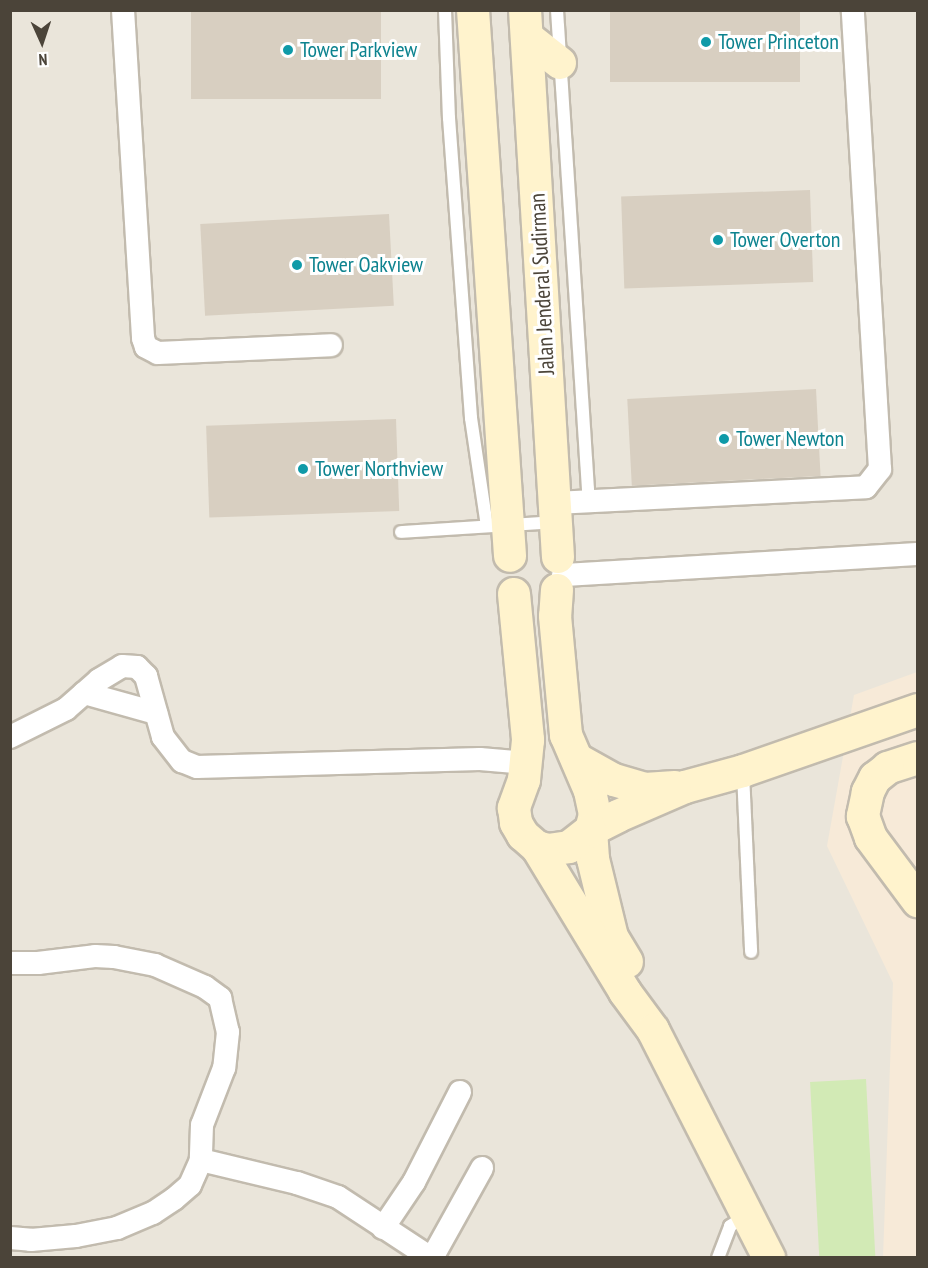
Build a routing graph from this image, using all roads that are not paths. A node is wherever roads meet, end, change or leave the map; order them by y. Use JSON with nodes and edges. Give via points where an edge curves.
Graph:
{"nodes":[{"id":1,"x":123,"y":10,"type":"edge"},
{"id":2,"x":445,"y":10,"type":"edge"},
{"id":3,"x":473,"y":10,"type":"edge"},
{"id":4,"x":557,"y":10,"type":"edge"},
{"id":5,"x":853,"y":10,"type":"edge"},
{"id":6,"x":526,"y":24,"type":"edge"},
{"id":7,"x":560,"y":63,"type":"junction"},
{"id":8,"x":331,"y":345,"type":"dead end"},
{"id":9,"x":589,"y":501,"type":"junction"},
{"id":10,"x":555,"y":512,"type":"junction"},
{"id":11,"x":496,"y":525,"type":"junction"},
{"id":12,"x":401,"y":532,"type":"dead end"},
{"id":13,"x":918,"y":554,"type":"edge"},
{"id":14,"x":510,"y":556,"type":"junction"},
{"id":15,"x":559,"y":574,"type":"junction"},
{"id":16,"x":514,"y":594,"type":"junction"},
{"id":17,"x":84,"y":693,"type":"junction"},
{"id":18,"x":918,"y":710,"type":"edge"},
{"id":19,"x":156,"y":713,"type":"junction"},
{"id":20,"x":10,"y":737,"type":"edge"},
{"id":21,"x":575,"y":755,"type":"junction"},
{"id":22,"x":918,"y":758,"type":"edge"},
{"id":23,"x":527,"y":762,"type":"junction"},
{"id":24,"x":743,"y":771,"type":"junction"},
{"id":25,"x":685,"y":787,"type":"junction"},
{"id":26,"x":591,"y":831,"type":"junction"},
{"id":27,"x":537,"y":847,"type":"junction"},
{"id":28,"x":918,"y":901,"type":"edge"},
{"id":29,"x":751,"y":952,"type":"dead end"},
{"id":30,"x":12,"y":966,"type":"edge"},
{"id":31,"x":653,"y":1030,"type":"junction"},
{"id":32,"x":460,"y":1092,"type":"dead end"},
{"id":33,"x":201,"y":1160,"type":"junction"},
{"id":34,"x":482,"y":1168,"type":"dead end"},
{"id":35,"x":748,"y":1214,"type":"junction"},
{"id":36,"x":383,"y":1228,"type":"junction"},
{"id":37,"x":10,"y":1238,"type":"edge"},
{"id":38,"x":432,"y":1257,"type":"edge"},
{"id":39,"x":718,"y":1257,"type":"edge"},
{"id":40,"x":769,"y":1257,"type":"edge"}],
"edges":[{"from":1,"to":8,"type":"street","via":[[142,338],[146,347],[158,353]]},
{"from":2,"to":11,"type":"lane","via":[[471,418]]},
{"from":3,"to":11,"type":"street"},
{"from":4,"to":7,"type":"lane"},
{"from":5,"to":9,"type":"street","via":[[880,470],[866,487]]},
{"from":6,"to":7,"type":"street"},
{"from":6,"to":10,"type":"street","name":"Jalan Jenderal Sudirman"},
{"from":7,"to":9,"type":"lane"},
{"from":9,"to":10,"type":"street"},
{"from":10,"to":11,"type":"lane"},
{"from":10,"to":15,"type":"street","name":"Jalan Jenderal Sudirman"},
{"from":11,"to":12,"type":"lane"},
{"from":11,"to":14,"type":"street"},
{"from":13,"to":15,"type":"street"},
{"from":14,"to":15,"type":"street","via":[[534,544],[548,548]]},
{"from":14,"to":16,"type":"street","via":[[505,569],[506,583]]},
{"from":15,"to":16,"type":"street","via":[[548,598],[525,601]]},
{"from":15,"to":21,"type":"street","name":"Jalan Jenderal Sudirman","via":[[555,616],[562,713]]},
{"from":16,"to":23,"type":"street","via":[[527,717]]},
{"from":17,"to":19,"type":"street"},
{"from":17,"to":19,"type":"street","via":[[122,666],[137,667],[146,676]]},
{"from":17,"to":20,"type":"street","via":[[66,709]]},
{"from":18,"to":24,"type":"street"},
{"from":19,"to":23,"type":"street","via":[[163,737],[182,761],[197,767],[480,759]]},
{"from":21,"to":25,"type":"street","via":[[614,780],[645,789]]},
{"from":21,"to":26,"type":"street","name":"Jalan Jenderal Sudirman","via":[[590,791],[595,815]]},
{"from":22,"to":28,"type":"street","via":[[888,768],[875,778],[863,816],[871,838]]},
{"from":23,"to":27,"type":"street","via":[[514,808],[523,835]]},
{"from":24,"to":25,"type":"street"},
{"from":24,"to":29,"type":"lane"},
{"from":25,"to":26,"type":"street"},
{"from":26,"to":27,"type":"street","via":[[578,842],[558,850]]},
{"from":26,"to":31,"type":"street","name":"Jalan Jenderal Sudirman","via":[[593,860],[612,937],[640,986]]},
{"from":27,"to":31,"type":"street","via":[[625,992]]},
{"from":30,"to":33,"type":"street","via":[[95,956],[129,959],[155,965],[205,987],[220,998],[228,1032],[227,1052],[202,1125]]},
{"from":31,"to":35,"type":"street"},
{"from":32,"to":36,"type":"street","via":[[414,1182]]},
{"from":33,"to":36,"type":"street","via":[[338,1197]]},
{"from":33,"to":37,"type":"street","via":[[190,1185],[174,1199],[117,1228],[76,1236]]},
{"from":34,"to":38,"type":"street"},
{"from":35,"to":39,"type":"lane","via":[[730,1226]]},
{"from":35,"to":40,"type":"street"},
{"from":36,"to":38,"type":"street"}]}
